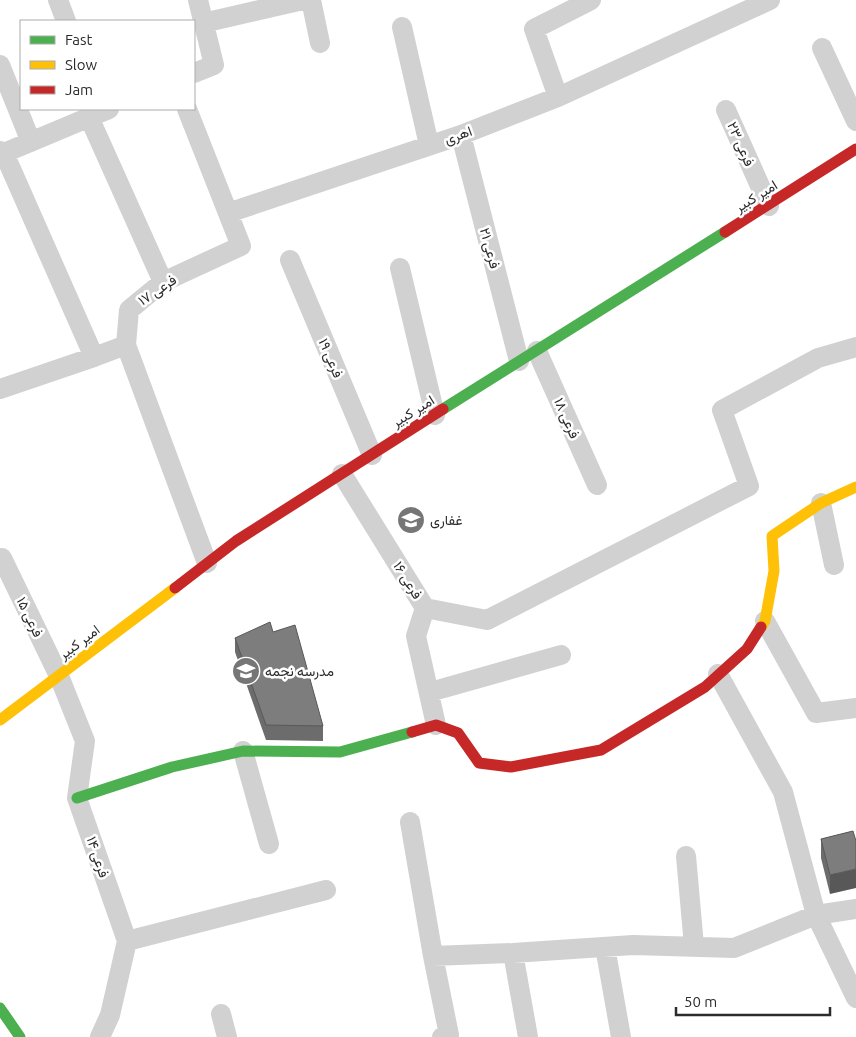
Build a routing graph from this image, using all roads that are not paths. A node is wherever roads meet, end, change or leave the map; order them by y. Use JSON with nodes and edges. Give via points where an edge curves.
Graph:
{"nodes":[{"id":1,"x":58,"y":0,"type":"edge"},
{"id":2,"x":198,"y":0,"type":"edge"},
{"id":3,"x":303,"y":0,"type":"edge"},
{"id":4,"x":311,"y":0,"type":"edge"},
{"id":5,"x":591,"y":0,"type":"edge"},
{"id":6,"x":770,"y":0,"type":"edge"},
{"id":7,"x":66,"y":20,"type":"edge"},
{"id":8,"x":203,"y":23,"type":"junction"},
{"id":9,"x":402,"y":27,"type":"dead end"},
{"id":10,"x":320,"y":43,"type":"dead end"},
{"id":11,"x":822,"y":48,"type":"dead end"},
{"id":12,"x":0,"y":65,"type":"edge"},
{"id":13,"x":195,"y":73,"type":"edge"},
{"id":14,"x":558,"y":97,"type":"junction"},
{"id":15,"x":187,"y":110,"type":"edge"},
{"id":16,"x":726,"y":110,"type":"dead end"},
{"id":17,"x":99,"y":112,"type":"edge"},
{"id":18,"x":856,"y":121,"type":"edge"},
{"id":19,"x":461,"y":135,"type":"junction"},
{"id":20,"x":31,"y":142,"type":"junction"},
{"id":21,"x":429,"y":145,"type":"junction"},
{"id":22,"x":856,"y":149,"type":"edge"},
{"id":23,"x":2,"y":152,"type":"edge"},
{"id":24,"x":769,"y":206,"type":"junction"},
{"id":25,"x":228,"y":213,"type":"junction"},
{"id":26,"x":290,"y":260,"type":"dead end"},
{"id":27,"x":400,"y":268,"type":"dead end"},
{"id":28,"x":163,"y":282,"type":"junction"},
{"id":29,"x":126,"y":344,"type":"junction"},
{"id":30,"x":856,"y":347,"type":"edge"},
{"id":31,"x":528,"y":356,"type":"junction"},
{"id":32,"x":94,"y":358,"type":"junction"},
{"id":33,"x":0,"y":389,"type":"edge"},
{"id":34,"x":435,"y":415,"type":"junction"},
{"id":35,"x":372,"y":455,"type":"junction"},
{"id":36,"x":342,"y":474,"type":"junction"},
{"id":37,"x":597,"y":485,"type":"dead end"},
{"id":38,"x":856,"y":487,"type":"edge"},
{"id":39,"x":821,"y":503,"type":"junction"},
{"id":40,"x":2,"y":558,"type":"dead end"},
{"id":41,"x":207,"y":563,"type":"junction"},
{"id":42,"x":834,"y":565,"type":"dead end"},
{"id":43,"x":425,"y":608,"type":"junction"},
{"id":44,"x":765,"y":621,"type":"junction"},
{"id":45,"x":561,"y":655,"type":"dead end"},
{"id":46,"x":718,"y":674,"type":"junction"},
{"id":47,"x":59,"y":676,"type":"junction"},
{"id":48,"x":430,"y":692,"type":"junction"},
{"id":49,"x":856,"y":708,"type":"edge"},
{"id":50,"x":0,"y":720,"type":"edge"},
{"id":51,"x":436,"y":725,"type":"junction"},
{"id":52,"x":242,"y":751,"type":"junction"},
{"id":53,"x":77,"y":798,"type":"junction"},
{"id":54,"x":410,"y":822,"type":"dead end"},
{"id":55,"x":270,"y":844,"type":"dead end"},
{"id":56,"x":686,"y":856,"type":"dead end"},
{"id":57,"x":326,"y":890,"type":"dead end"},
{"id":58,"x":856,"y":909,"type":"edge"},
{"id":59,"x":816,"y":915,"type":"junction"},
{"id":60,"x":127,"y":941,"type":"junction"},
{"id":61,"x":694,"y":946,"type":"junction"},
{"id":62,"x":605,"y":947,"type":"junction"},
{"id":63,"x":513,"y":953,"type":"junction"},
{"id":64,"x":433,"y":956,"type":"junction"},
{"id":65,"x":856,"y":998,"type":"edge"},
{"id":66,"x":0,"y":1008,"type":"edge"},
{"id":67,"x":221,"y":1014,"type":"dead end"},
{"id":68,"x":447,"y":1036,"type":"edge"},
{"id":69,"x":20,"y":1037,"type":"edge"},
{"id":70,"x":100,"y":1037,"type":"edge"},
{"id":71,"x":227,"y":1037,"type":"edge"},
{"id":72,"x":528,"y":1037,"type":"edge"},
{"id":73,"x":620,"y":1037,"type":"edge"}],
"edges":[{"from":1,"to":7,"type":"street"},
{"from":2,"to":8,"type":"street"},
{"from":3,"to":8,"type":"street"},
{"from":4,"to":10,"type":"street"},
{"from":5,"to":14,"type":"street","via":[[534,29]]},
{"from":6,"to":14,"type":"street","name":"اهری"},
{"from":8,"to":13,"type":"street","via":[[214,64]]},
{"from":9,"to":21,"type":"street"},
{"from":11,"to":18,"type":"street"},
{"from":12,"to":20,"type":"street"},
{"from":14,"to":19,"type":"street","name":"اهری"},
{"from":15,"to":25,"type":"street","name":"فرعی ۱۷"},
{"from":16,"to":24,"type":"street","name":"فرعی ۲۳"},
{"from":17,"to":20,"type":"street"},
{"from":17,"to":28,"type":"street"},
{"from":19,"to":21,"type":"street","name":"اهری"},
{"from":19,"to":31,"type":"street","name":"فرعی ۲۱"},
{"from":20,"to":23,"type":"street"},
{"from":21,"to":25,"type":"street","name":"اهری"},
{"from":22,"to":24,"type":"main road","name":"امیر کبیر"},
{"from":23,"to":32,"type":"street"},
{"from":24,"to":31,"type":"main road","name":"امیر کبیر"},
{"from":25,"to":28,"type":"street","name":"فرعی ۱۷","via":[[241,246]]},
{"from":26,"to":35,"type":"street","name":"فرعی ۱۹"},
{"from":27,"to":34,"type":"street"},
{"from":28,"to":29,"type":"street","name":"فرعی ۱۷","via":[[129,310]]},
{"from":29,"to":32,"type":"street"},
{"from":29,"to":41,"type":"street","name":"فرعی ۱۷"},
{"from":30,"to":43,"type":"street","via":[[818,358],[722,410],[750,486],[487,620]]},
{"from":31,"to":34,"type":"main road","name":"امیر کبیر"},
{"from":31,"to":37,"type":"street","name":"فرعی ۱۸"},
{"from":32,"to":33,"type":"street"},
{"from":34,"to":35,"type":"main road","name":"امیر کبیر"},
{"from":35,"to":36,"type":"main road","name":"امیر کبیر"},
{"from":36,"to":41,"type":"main road","name":"امیر کبیر"},
{"from":36,"to":43,"type":"street","name":"فرعی ۱۶"},
{"from":38,"to":39,"type":"main road"},
{"from":39,"to":42,"type":"street"},
{"from":39,"to":44,"type":"main road","via":[[772,536],[774,570]]},
{"from":40,"to":47,"type":"street","name":"فرعی ۱۵"},
{"from":41,"to":47,"type":"main road","name":"امیر کبیر"},
{"from":43,"to":48,"type":"street","name":"فرعی ۱۶","via":[[416,636]]},
{"from":44,"to":46,"type":"main road","via":[[746,649]]},
{"from":44,"to":49,"type":"street","via":[[816,713]]},
{"from":45,"to":48,"type":"street"},
{"from":46,"to":51,"type":"main road","via":[[705,687],[601,750],[511,767],[479,764],[458,733]]},
{"from":46,"to":59,"type":"street","via":[[783,792]]},
{"from":47,"to":50,"type":"main road","name":"امیر کبیر"},
{"from":47,"to":53,"type":"street","name":"فرعی ۱۴","via":[[85,741]]},
{"from":48,"to":51,"type":"street","name":"فرعی ۱۶"},
{"from":51,"to":52,"type":"main road","via":[[340,752]]},
{"from":52,"to":53,"type":"main road","via":[[172,767]]},
{"from":52,"to":55,"type":"street"},
{"from":53,"to":60,"type":"street","name":"فرعی ۱۴"},
{"from":54,"to":64,"type":"street"},
{"from":56,"to":61,"type":"street"},
{"from":57,"to":60,"type":"street"},
{"from":58,"to":59,"type":"street"},
{"from":59,"to":61,"type":"street","via":[[734,948]]},
{"from":59,"to":65,"type":"street"},
{"from":60,"to":70,"type":"street","via":[[110,1015]]},
{"from":61,"to":62,"type":"street"},
{"from":62,"to":63,"type":"street"},
{"from":62,"to":73,"type":"street"},
{"from":63,"to":64,"type":"street"},
{"from":63,"to":72,"type":"street"},
{"from":64,"to":68,"type":"street"},
{"from":66,"to":69,"type":"main road"},
{"from":67,"to":71,"type":"street"}]}
